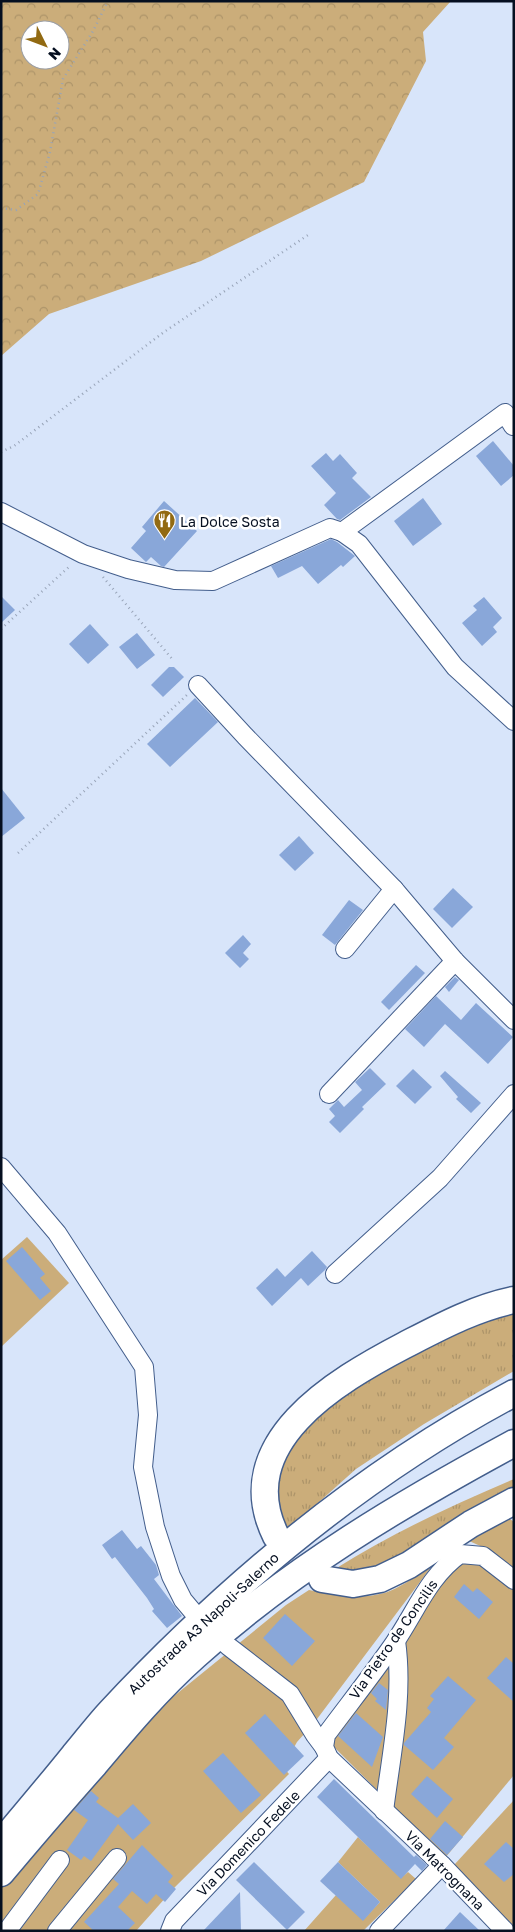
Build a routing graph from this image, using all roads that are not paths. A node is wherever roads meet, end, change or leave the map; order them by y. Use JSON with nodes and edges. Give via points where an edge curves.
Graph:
{"nodes":[{"id":1,"x":513,"y":426,"type":"edge"},
{"id":2,"x":1,"y":512,"type":"edge"},
{"id":3,"x":342,"y":532,"type":"junction"},
{"id":4,"x":198,"y":685,"type":"road end"},
{"id":5,"x":514,"y":721,"type":"edge"},
{"id":6,"x":394,"y":889,"type":"junction"},
{"id":7,"x":345,"y":949,"type":"dead end"},
{"id":8,"x":455,"y":961,"type":"junction"},
{"id":9,"x":514,"y":1020,"type":"edge"},
{"id":10,"x":329,"y":1094,"type":"dead end"},
{"id":11,"x":514,"y":1094,"type":"edge"},
{"id":12,"x":1,"y":1167,"type":"edge"},
{"id":13,"x":335,"y":1274,"type":"dead end"},
{"id":14,"x":506,"y":1301,"type":"edge"},
{"id":15,"x":514,"y":1379,"type":"edge"},
{"id":16,"x":514,"y":1393,"type":"edge"},
{"id":17,"x":514,"y":1443,"type":"edge"},
{"id":18,"x":345,"y":1499,"type":"junction"},
{"id":19,"x":514,"y":1501,"type":"edge"},
{"id":20,"x":276,"y":1536,"type":"dead end"},
{"id":21,"x":322,"y":1578,"type":"dead end"},
{"id":22,"x":514,"y":1580,"type":"edge"},
{"id":23,"x":194,"y":1613,"type":"dead end"},
{"id":24,"x":396,"y":1641,"type":"junction"},
{"id":25,"x":228,"y":1646,"type":"dead end"},
{"id":26,"x":327,"y":1753,"type":"junction"},
{"id":27,"x":384,"y":1811,"type":"junction"},
{"id":28,"x":1,"y":1842,"type":"edge"},
{"id":29,"x":117,"y":1858,"type":"dead end"},
{"id":30,"x":60,"y":1860,"type":"dead end"},
{"id":31,"x":442,"y":1865,"type":"junction"},
{"id":32,"x":1,"y":1873,"type":"edge"},
{"id":33,"x":7,"y":1931,"type":"edge"},
{"id":34,"x":57,"y":1931,"type":"edge"},
{"id":35,"x":170,"y":1931,"type":"edge"},
{"id":36,"x":379,"y":1931,"type":"edge"},
{"id":37,"x":505,"y":1931,"type":"edge"}],
"edges":[{"from":1,"to":3,"type":"street","via":[[505,413]]},
{"from":2,"to":3,"type":"street","via":[[84,554],[174,580],[213,580],[330,528]]},
{"from":3,"to":5,"type":"street","via":[[359,544],[455,667]]},
{"from":4,"to":6,"type":"street"},
{"from":6,"to":7,"type":"street"},
{"from":6,"to":8,"type":"street"},
{"from":8,"to":9,"type":"street"},
{"from":8,"to":10,"type":"street"},
{"from":11,"to":13,"type":"street","via":[[440,1178]]},
{"from":12,"to":23,"type":"street","via":[[57,1233],[144,1367],[148,1415],[143,1467],[155,1527],[170,1576]]},
{"from":14,"to":20,"type":"highway","via":[[442,1326],[377,1360],[331,1389],[299,1417],[276,1449],[265,1481],[266,1509]]},
{"from":15,"to":18,"type":"highway","via":[[434,1425],[386,1461]]},
{"from":16,"to":18,"type":"highway","name":"Autostrada A3 Napoli-Salerno","via":[[402,1460]]},
{"from":17,"to":32,"type":"highway","name":"Autostrada A3 Napoli-Salerno","via":[[338,1547],[224,1630],[160,1690]]},
{"from":18,"to":28,"type":"highway","name":"Autostrada A3 Napoli-Salerno","via":[[250,1575],[173,1648],[108,1714]]},
{"from":19,"to":21,"type":"highway","via":[[380,1579],[353,1584]]},
{"from":22,"to":24,"type":"street","name":"Via Pietro de Concilis","via":[[483,1556],[460,1554],[431,1582]]},
{"from":24,"to":26,"type":"street","name":"Via Pietro de Concilis","via":[[326,1735]]},
{"from":24,"to":27,"type":"street","via":[[398,1686]]},
{"from":25,"to":26,"type":"street","name":"Via Matrognana","via":[[290,1694]]},
{"from":26,"to":27,"type":"street","name":"Via Matrognana"},
{"from":26,"to":35,"type":"street","name":"Via Domenico Fedele","via":[[174,1921]]},
{"from":27,"to":31,"type":"street","name":"Via Matrognana"},
{"from":29,"to":34,"type":"street"},
{"from":30,"to":33,"type":"street"},
{"from":31,"to":36,"type":"street"},
{"from":31,"to":37,"type":"street","name":"Via Matrognana"}]}
